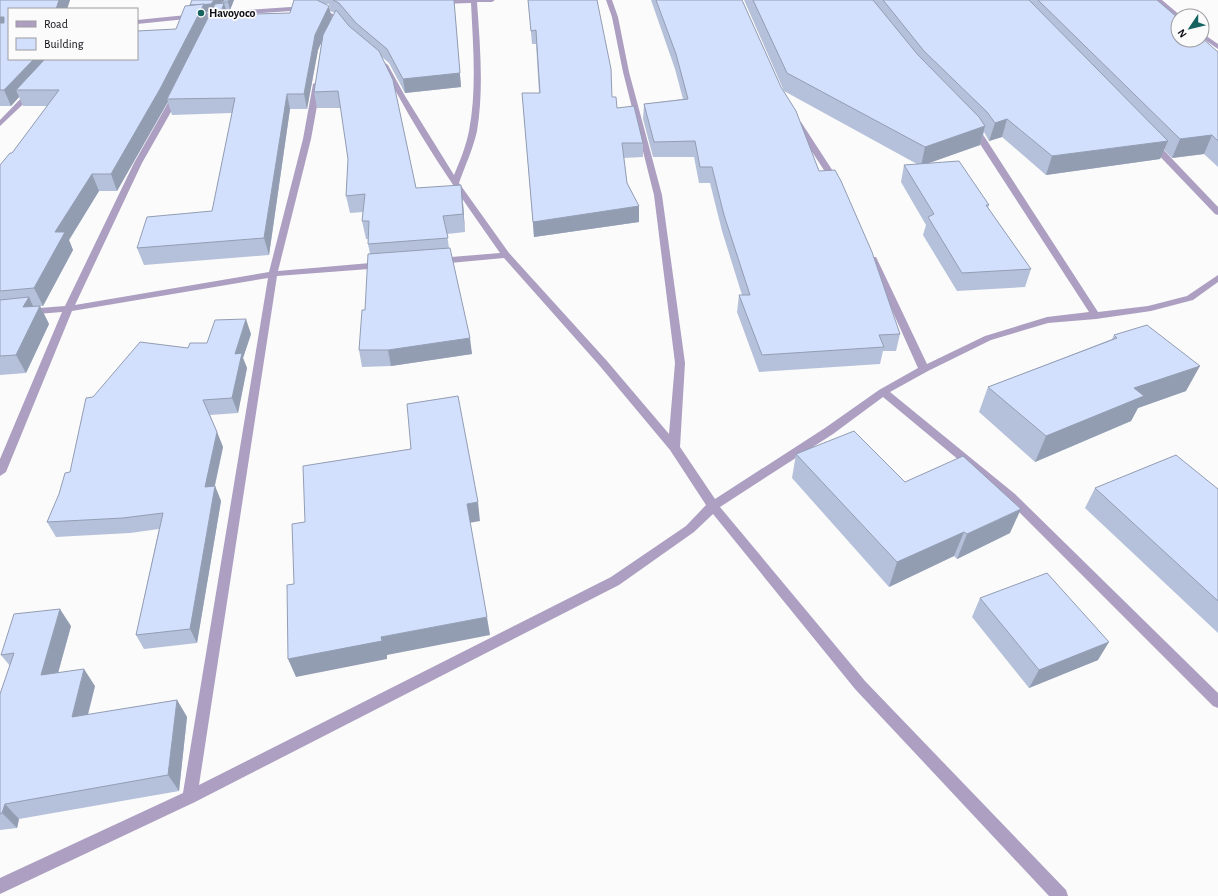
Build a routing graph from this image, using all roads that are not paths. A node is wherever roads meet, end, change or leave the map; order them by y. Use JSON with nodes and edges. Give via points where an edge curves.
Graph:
{"nodes":[{"id":1,"x":296,"y":0,"type":"edge"},
{"id":2,"x":319,"y":0,"type":"edge"},
{"id":3,"x":474,"y":0,"type":"edge"},
{"id":4,"x":492,"y":0,"type":"edge"},
{"id":5,"x":609,"y":0,"type":"edge"},
{"id":6,"x":1158,"y":0,"type":"edge"},
{"id":7,"x":435,"y":2,"type":"edge"},
{"id":8,"x":224,"y":5,"type":"edge"},
{"id":9,"x":327,"y":7,"type":"edge"},
{"id":10,"x":312,"y":8,"type":"junction"},
{"id":11,"x":1170,"y":10,"type":"edge"},
{"id":12,"x":215,"y":17,"type":"junction"},
{"id":13,"x":138,"y":22,"type":"edge"},
{"id":14,"x":351,"y":34,"type":"edge"},
{"id":15,"x":375,"y":57,"type":"edge"},
{"id":16,"x":318,"y":74,"type":"edge"},
{"id":17,"x":35,"y":88,"type":"edge"},
{"id":18,"x":178,"y":91,"type":"edge"},
{"id":19,"x":792,"y":115,"type":"edge"},
{"id":20,"x":968,"y":123,"type":"edge"},
{"id":21,"x":0,"y":124,"type":"edge"},
{"id":22,"x":1146,"y":137,"type":"edge"},
{"id":23,"x":455,"y":182,"type":"junction"},
{"id":24,"x":838,"y":187,"type":"edge"},
{"id":25,"x":1218,"y":212,"type":"edge"},
{"id":26,"x":869,"y":249,"type":"edge"},
{"id":27,"x":506,"y":255,"type":"junction"},
{"id":28,"x":428,"y":262,"type":"edge"},
{"id":29,"x":389,"y":265,"type":"edge"},
{"id":30,"x":273,"y":274,"type":"junction"},
{"id":31,"x":1218,"y":280,"type":"edge"},
{"id":32,"x":68,"y":309,"type":"junction"},
{"id":33,"x":0,"y":314,"type":"edge"},
{"id":34,"x":1096,"y":316,"type":"junction"},
{"id":35,"x":924,"y":369,"type":"junction"},
{"id":36,"x":883,"y":392,"type":"junction"},
{"id":37,"x":674,"y":446,"type":"junction"},
{"id":38,"x":0,"y":472,"type":"edge"},
{"id":39,"x":713,"y":506,"type":"junction"},
{"id":40,"x":1218,"y":702,"type":"edge"},
{"id":41,"x":190,"y":797,"type":"junction"},
{"id":42,"x":0,"y":886,"type":"edge"},
{"id":43,"x":1060,"y":896,"type":"edge"}],
"edges":[{"from":1,"to":10,"type":"street"},
{"from":2,"to":10,"type":"street"},
{"from":3,"to":4,"type":"street"},
{"from":3,"to":7,"type":"street"},
{"from":3,"to":23,"type":"street","via":[[476,56],[473,131]]},
{"from":5,"to":37,"type":"street","via":[[658,195],[680,363]]},
{"from":6,"to":11,"type":"street"},
{"from":8,"to":12,"type":"street"},
{"from":9,"to":10,"type":"street"},
{"from":10,"to":12,"type":"street"},
{"from":10,"to":14,"type":"street","via":[[337,21]]},
{"from":12,"to":13,"type":"street"},
{"from":15,"to":23,"type":"street","via":[[386,66],[401,96]]},
{"from":16,"to":30,"type":"street","via":[[307,139]]},
{"from":17,"to":21,"type":"street"},
{"from":18,"to":32,"type":"street","via":[[138,164]]},
{"from":19,"to":24,"type":"street"},
{"from":20,"to":34,"type":"street","via":[[978,133]]},
{"from":22,"to":25,"type":"street"},
{"from":23,"to":27,"type":"street"},
{"from":26,"to":35,"type":"street"},
{"from":27,"to":28,"type":"street"},
{"from":27,"to":37,"type":"street"},
{"from":29,"to":30,"type":"street"},
{"from":30,"to":32,"type":"street"},
{"from":30,"to":41,"type":"street"},
{"from":31,"to":34,"type":"street","via":[[1190,298],[1148,310]]},
{"from":32,"to":33,"type":"street"},
{"from":32,"to":38,"type":"street"},
{"from":34,"to":35,"type":"street","via":[[1048,320],[988,338]]},
{"from":35,"to":36,"type":"street"},
{"from":36,"to":39,"type":"street"},
{"from":36,"to":40,"type":"street","via":[[1011,497]]},
{"from":37,"to":39,"type":"street"},
{"from":39,"to":41,"type":"street","via":[[690,529],[615,580]]},
{"from":39,"to":43,"type":"street","via":[[860,685]]},
{"from":41,"to":42,"type":"street"}]}
